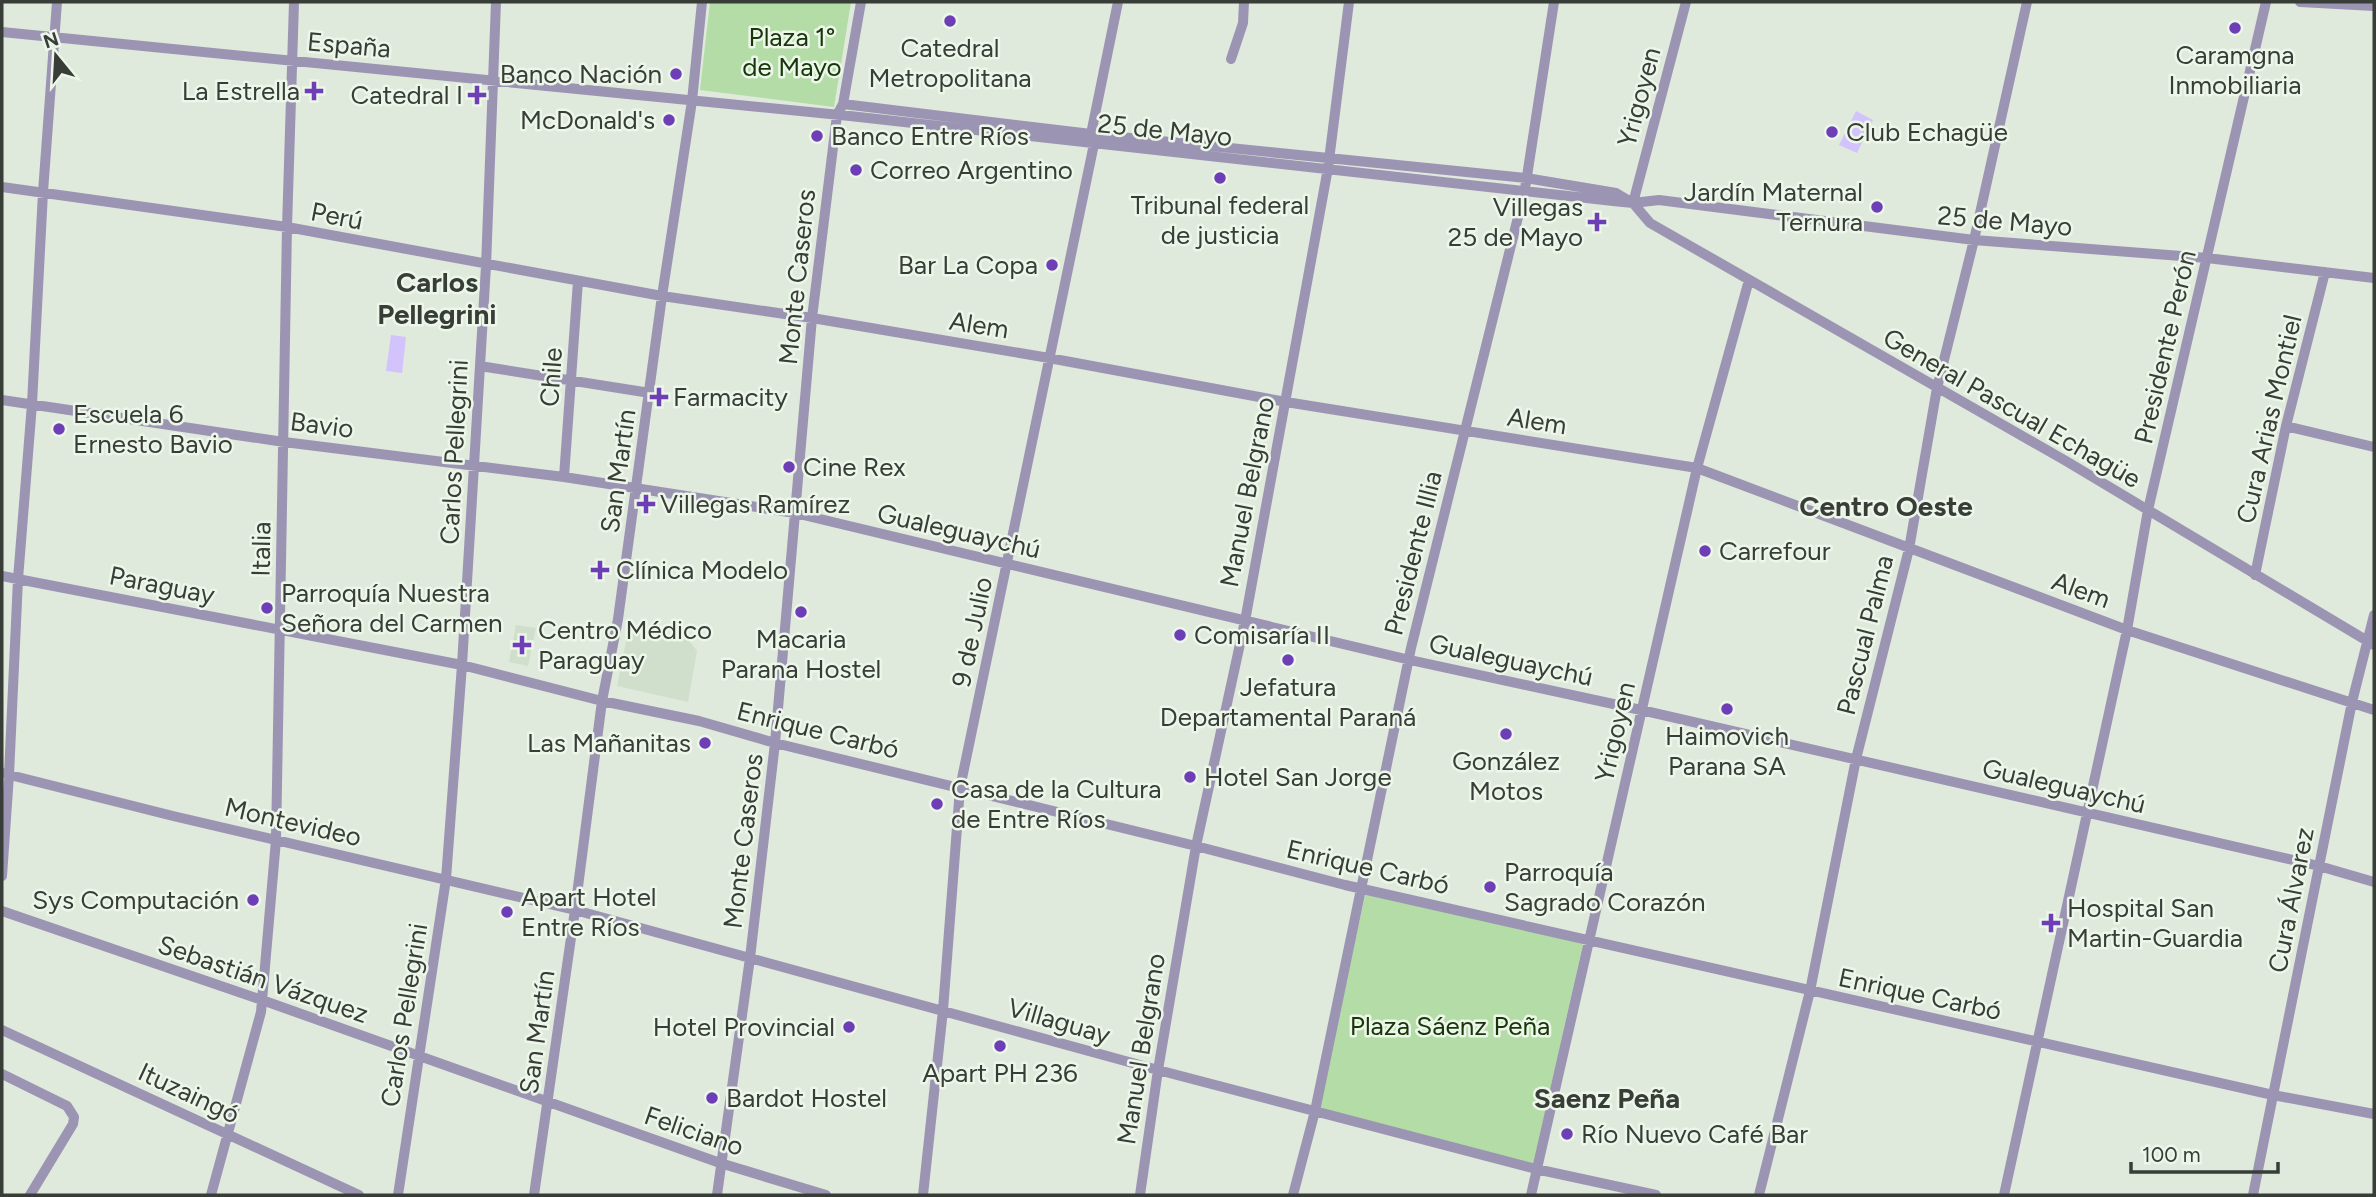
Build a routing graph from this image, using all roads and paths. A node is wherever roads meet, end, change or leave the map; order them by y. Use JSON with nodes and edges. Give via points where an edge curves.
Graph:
{"nodes":[{"id":1,"x":57,"y":2,"type":"edge"},
{"id":2,"x":294,"y":2,"type":"edge"},
{"id":3,"x":496,"y":2,"type":"edge"},
{"id":4,"x":702,"y":2,"type":"edge"},
{"id":5,"x":861,"y":2,"type":"edge"},
{"id":6,"x":1118,"y":2,"type":"edge"},
{"id":7,"x":1244,"y":2,"type":"edge"},
{"id":8,"x":1349,"y":2,"type":"edge"},
{"id":9,"x":1554,"y":2,"type":"edge"},
{"id":10,"x":1686,"y":2,"type":"edge"},
{"id":11,"x":2027,"y":2,"type":"edge"},
{"id":12,"x":2266,"y":2,"type":"edge"},
{"id":13,"x":2300,"y":2,"type":"edge"},
{"id":14,"x":2374,"y":6,"type":"edge"},
{"id":15,"x":2,"y":32,"type":"edge"},
{"id":16,"x":54,"y":37,"type":"junction"},
{"id":17,"x":1231,"y":59,"type":"dead end"},
{"id":18,"x":293,"y":61,"type":"junction"},
{"id":19,"x":494,"y":79,"type":"junction"},
{"id":20,"x":692,"y":101,"type":"junction"},
{"id":21,"x":843,"y":104,"type":"junction"},
{"id":22,"x":837,"y":115,"type":"junction"},
{"id":23,"x":1092,"y":139,"type":"junction"},
{"id":24,"x":1328,"y":163,"type":"junction"},
{"id":25,"x":1525,"y":184,"type":"junction"},
{"id":26,"x":2,"y":187,"type":"edge"},
{"id":27,"x":43,"y":192,"type":"junction"},
{"id":28,"x":1633,"y":203,"type":"junction"},
{"id":29,"x":287,"y":228,"type":"junction"},
{"id":30,"x":1974,"y":240,"type":"junction"},
{"id":31,"x":2207,"y":258,"type":"junction"},
{"id":32,"x":486,"y":266,"type":"junction"},
{"id":33,"x":2325,"y":272,"type":"junction"},
{"id":34,"x":2374,"y":278,"type":"edge"},
{"id":35,"x":1749,"y":280,"type":"junction"},
{"id":36,"x":578,"y":281,"type":"junction"},
{"id":37,"x":662,"y":296,"type":"junction"},
{"id":38,"x":812,"y":318,"type":"junction"},
{"id":39,"x":1049,"y":358,"type":"junction"},
{"id":40,"x":480,"y":366,"type":"junction"},
{"id":41,"x":572,"y":381,"type":"junction"},
{"id":42,"x":1937,"y":388,"type":"junction"},
{"id":43,"x":650,"y":393,"type":"junction"},
{"id":44,"x":2,"y":400,"type":"edge"},
{"id":45,"x":1286,"y":402,"type":"junction"},
{"id":46,"x":32,"y":404,"type":"junction"},
{"id":47,"x":2286,"y":426,"type":"junction"},
{"id":48,"x":1464,"y":431,"type":"junction"},
{"id":49,"x":284,"y":442,"type":"junction"},
{"id":50,"x":2374,"y":447,"type":"edge"},
{"id":51,"x":474,"y":464,"type":"junction"},
{"id":52,"x":1697,"y":468,"type":"junction"},
{"id":53,"x":564,"y":477,"type":"junction"},
{"id":54,"x":637,"y":489,"type":"junction"},
{"id":55,"x":2148,"y":510,"type":"junction"},
{"id":56,"x":795,"y":513,"type":"junction"},
{"id":57,"x":1909,"y":549,"type":"junction"},
{"id":58,"x":1008,"y":564,"type":"junction"},
{"id":59,"x":2255,"y":575,"type":"junction"},
{"id":60,"x":2,"y":576,"type":"edge"},
{"id":61,"x":18,"y":579,"type":"junction"},
{"id":62,"x":2374,"y":615,"type":"edge"},
{"id":63,"x":1245,"y":621,"type":"junction"},
{"id":64,"x":280,"y":630,"type":"junction"},
{"id":65,"x":2127,"y":630,"type":"junction"},
{"id":66,"x":2371,"y":643,"type":"edge"},
{"id":67,"x":1410,"y":660,"type":"junction"},
{"id":68,"x":462,"y":665,"type":"junction"},
{"id":69,"x":602,"y":701,"type":"junction"},
{"id":70,"x":2352,"y":702,"type":"junction"},
{"id":71,"x":1641,"y":710,"type":"junction"},
{"id":72,"x":2374,"y":710,"type":"edge"},
{"id":73,"x":775,"y":743,"type":"junction"},
{"id":74,"x":1856,"y":760,"type":"junction"},
{"id":75,"x":6,"y":774,"type":"edge"},
{"id":76,"x":960,"y":788,"type":"junction"},
{"id":77,"x":2088,"y":814,"type":"junction"},
{"id":78,"x":276,"y":840,"type":"junction"},
{"id":79,"x":1196,"y":846,"type":"junction"},
{"id":80,"x":2319,"y":866,"type":"junction"},
{"id":81,"x":2,"y":876,"type":"edge"},
{"id":82,"x":446,"y":879,"type":"junction"},
{"id":83,"x":2374,"y":882,"type":"edge"},
{"id":84,"x":1361,"y":888,"type":"junction"},
{"id":85,"x":575,"y":910,"type":"junction"},
{"id":86,"x":2,"y":911,"type":"edge"},
{"id":87,"x":1590,"y":940,"type":"junction"},
{"id":88,"x":750,"y":958,"type":"junction"},
{"id":89,"x":1810,"y":991,"type":"junction"},
{"id":90,"x":262,"y":1000,"type":"junction"},
{"id":91,"x":943,"y":1010,"type":"junction"},
{"id":92,"x":2,"y":1030,"type":"edge"},
{"id":93,"x":2038,"y":1041,"type":"junction"},
{"id":94,"x":419,"y":1056,"type":"junction"},
{"id":95,"x":1158,"y":1070,"type":"junction"},
{"id":96,"x":2,"y":1074,"type":"edge"},
{"id":97,"x":2273,"y":1095,"type":"junction"},
{"id":98,"x":549,"y":1102,"type":"junction"},
{"id":99,"x":1315,"y":1111,"type":"junction"},
{"id":100,"x":2374,"y":1114,"type":"edge"},
{"id":101,"x":227,"y":1133,"type":"junction"},
{"id":102,"x":720,"y":1163,"type":"junction"},
{"id":103,"x":1536,"y":1169,"type":"junction"},
{"id":104,"x":30,"y":1195,"type":"edge"},
{"id":105,"x":211,"y":1195,"type":"edge"},
{"id":106,"x":359,"y":1195,"type":"edge"},
{"id":107,"x":398,"y":1195,"type":"edge"},
{"id":108,"x":534,"y":1195,"type":"edge"},
{"id":109,"x":717,"y":1195,"type":"edge"},
{"id":110,"x":826,"y":1195,"type":"edge"},
{"id":111,"x":923,"y":1195,"type":"edge"},
{"id":112,"x":1140,"y":1195,"type":"edge"},
{"id":113,"x":1293,"y":1195,"type":"edge"},
{"id":114,"x":1531,"y":1195,"type":"edge"},
{"id":115,"x":1656,"y":1195,"type":"edge"},
{"id":116,"x":1759,"y":1195,"type":"edge"},
{"id":117,"x":2004,"y":1195,"type":"edge"},
{"id":118,"x":2253,"y":1195,"type":"edge"}],
"edges":[{"from":1,"to":16,"type":"street"},
{"from":2,"to":18,"type":"street","name":"Italia"},
{"from":3,"to":19,"type":"street","name":"Carlos Pellegrini"},
{"from":4,"to":20,"type":"street","name":"San Martín"},
{"from":5,"to":21,"type":"street"},
{"from":6,"to":23,"type":"street","name":"9 de Julio"},
{"from":7,"to":17,"type":"street","via":[[1243,23]]},
{"from":8,"to":24,"type":"street","name":"Manuel Belgrano"},
{"from":9,"to":25,"type":"street","name":"Presidente Illia"},
{"from":10,"to":28,"type":"street","name":"Yrigoyen"},
{"from":11,"to":30,"type":"street","name":"Pascual Palma"},
{"from":12,"to":31,"type":"street","name":"Presidente Perón"},
{"from":13,"to":14,"type":"street"},
{"from":15,"to":16,"type":"street","name":"España"},
{"from":16,"to":18,"type":"street","name":"España"},
{"from":16,"to":27,"type":"street"},
{"from":18,"to":19,"type":"street","name":"España"},
{"from":18,"to":29,"type":"street","name":"Italia"},
{"from":19,"to":20,"type":"street","name":"España"},
{"from":19,"to":32,"type":"street","name":"Carlos Pellegrini"},
{"from":20,"to":22,"type":"street","name":"25 de Mayo"},
{"from":20,"to":37,"type":"street","name":"San Martín"},
{"from":21,"to":22,"type":"street"},
{"from":21,"to":23,"type":"street","name":"25 de Mayo"},
{"from":22,"to":23,"type":"street","name":"25 de Mayo"},
{"from":22,"to":38,"type":"street","name":"Monte Caseros"},
{"from":23,"to":24,"type":"street","name":"25 de Mayo"},
{"from":23,"to":39,"type":"street","name":"9 de Julio"},
{"from":24,"to":25,"type":"street","name":"25 de Mayo"},
{"from":24,"to":45,"type":"street","name":"Manuel Belgrano"},
{"from":25,"to":28,"type":"street","name":"25 de Mayo","via":[[1616,193]]},
{"from":25,"to":48,"type":"street","name":"Presidente Illia"},
{"from":26,"to":27,"type":"street","name":"Perú"},
{"from":27,"to":29,"type":"street","name":"Perú"},
{"from":27,"to":46,"type":"street"},
{"from":28,"to":30,"type":"street","name":"25 de Mayo","via":[[1659,200]]},
{"from":28,"to":35,"type":"street","name":"General Pascual Echagüe","via":[[1650,223]]},
{"from":29,"to":32,"type":"street","name":"Perú"},
{"from":29,"to":49,"type":"street","name":"Italia"},
{"from":30,"to":31,"type":"street","name":"25 de Mayo"},
{"from":30,"to":42,"type":"street","name":"Pascual Palma"},
{"from":31,"to":33,"type":"street","name":"25 de Mayo"},
{"from":31,"to":55,"type":"street","name":"Presidente Perón"},
{"from":32,"to":36,"type":"street","name":"Perú"},
{"from":32,"to":40,"type":"street","name":"Carlos Pellegrini"},
{"from":33,"to":34,"type":"street","name":"25 de Mayo"},
{"from":33,"to":47,"type":"street","name":"Cura Arias Montiel"},
{"from":35,"to":42,"type":"street","name":"General Pascual Echagüe"},
{"from":35,"to":52,"type":"street","name":"Yrigoyen"},
{"from":36,"to":37,"type":"street","name":"Perú"},
{"from":36,"to":41,"type":"street","name":"Chile"},
{"from":37,"to":38,"type":"street","name":"Alem"},
{"from":37,"to":43,"type":"street","name":"San Martín"},
{"from":38,"to":39,"type":"street","name":"Alem"},
{"from":38,"to":56,"type":"street","name":"Monte Caseros"},
{"from":39,"to":45,"type":"street","name":"Alem"},
{"from":39,"to":58,"type":"street","name":"9 de Julio"},
{"from":40,"to":41,"type":"street"},
{"from":40,"to":51,"type":"street","name":"Carlos Pellegrini"},
{"from":41,"to":43,"type":"street"},
{"from":41,"to":53,"type":"street","name":"Chile"},
{"from":42,"to":55,"type":"street","name":"General Pascual Echagüe"},
{"from":42,"to":57,"type":"street","name":"Pascual Palma"},
{"from":43,"to":54,"type":"street","name":"San Martín"},
{"from":44,"to":46,"type":"street","name":"Bavio"},
{"from":45,"to":48,"type":"street","name":"Alem"},
{"from":45,"to":63,"type":"street","name":"Manuel Belgrano"},
{"from":46,"to":49,"type":"street","name":"Bavio"},
{"from":46,"to":61,"type":"street"},
{"from":47,"to":50,"type":"street"},
{"from":47,"to":59,"type":"street","name":"Cura Arias Montiel"},
{"from":48,"to":52,"type":"street","name":"Alem"},
{"from":48,"to":67,"type":"street","name":"Presidente Illia"},
{"from":49,"to":51,"type":"street","name":"Bavio"},
{"from":49,"to":64,"type":"street","name":"Italia"},
{"from":51,"to":53,"type":"street","name":"Bavio"},
{"from":51,"to":68,"type":"street","name":"Carlos Pellegrini"},
{"from":52,"to":57,"type":"street","name":"Alem"},
{"from":52,"to":71,"type":"street","name":"Yrigoyen"},
{"from":53,"to":54,"type":"street","name":"Bavio"},
{"from":54,"to":56,"type":"street","name":"Gualeguaychú"},
{"from":54,"to":69,"type":"street","name":"San Martín"},
{"from":55,"to":59,"type":"street","name":"General Pascual Echagüe"},
{"from":55,"to":65,"type":"street","name":"Presidente Perón"},
{"from":56,"to":58,"type":"street","name":"Gualeguaychú"},
{"from":56,"to":73,"type":"street","name":"Monte Caseros"},
{"from":57,"to":65,"type":"street","name":"Alem"},
{"from":57,"to":74,"type":"street","name":"Pascual Palma"},
{"from":58,"to":63,"type":"street","name":"Gualeguaychú"},
{"from":58,"to":76,"type":"street","name":"9 de Julio"},
{"from":59,"to":66,"type":"street","name":"General Pascual Echagüe"},
{"from":60,"to":61,"type":"street","name":"Paraguay"},
{"from":61,"to":64,"type":"street","name":"Paraguay"},
{"from":61,"to":75,"type":"street"},
{"from":62,"to":66,"type":"street","name":"Cura Álvarez"},
{"from":63,"to":67,"type":"street","name":"Gualeguaychú"},
{"from":63,"to":79,"type":"street","name":"Manuel Belgrano"},
{"from":64,"to":68,"type":"street","name":"Paraguay"},
{"from":64,"to":78,"type":"street","name":"Italia"},
{"from":65,"to":70,"type":"street","name":"Alem"},
{"from":65,"to":77,"type":"street","name":"Presidente Perón"},
{"from":66,"to":70,"type":"street","name":"Cura Álvarez"},
{"from":67,"to":71,"type":"street","name":"Gualeguaychú"},
{"from":67,"to":84,"type":"street","name":"Presidente Illia"},
{"from":68,"to":69,"type":"street","name":"Paraguay"},
{"from":68,"to":82,"type":"street","name":"Carlos Pellegrini"},
{"from":69,"to":73,"type":"street","name":"Enrique Carbó"},
{"from":69,"to":85,"type":"street","name":"San Martín"},
{"from":70,"to":72,"type":"street","name":"Alem"},
{"from":70,"to":80,"type":"street","name":"Cura Álvarez"},
{"from":71,"to":74,"type":"street","name":"Gualeguaychú"},
{"from":71,"to":87,"type":"street","name":"Yrigoyen"},
{"from":73,"to":76,"type":"street","name":"Enrique Carbó"},
{"from":73,"to":88,"type":"street","name":"Monte Caseros"},
{"from":74,"to":77,"type":"street","name":"Gualeguaychú"},
{"from":74,"to":89,"type":"street","name":"Pascual Palma"},
{"from":75,"to":78,"type":"street","name":"Montevideo"},
{"from":75,"to":81,"type":"street"},
{"from":76,"to":79,"type":"street","name":"Enrique Carbó"},
{"from":76,"to":91,"type":"street","name":"9 de Julio"},
{"from":77,"to":80,"type":"street","name":"Gualeguaychú"},
{"from":77,"to":93,"type":"street","name":"Presidente Perón"},
{"from":78,"to":82,"type":"street","name":"Montevideo"},
{"from":78,"to":90,"type":"street","name":"Italia"},
{"from":79,"to":84,"type":"street","name":"Enrique Carbó"},
{"from":79,"to":95,"type":"street","name":"Manuel Belgrano"},
{"from":80,"to":83,"type":"street","name":"Gualeguaychú"},
{"from":80,"to":97,"type":"street","name":"Cura Álvarez"},
{"from":82,"to":85,"type":"street","name":"Montevideo"},
{"from":82,"to":94,"type":"street","name":"Carlos Pellegrini"},
{"from":84,"to":87,"type":"street","name":"Enrique Carbó"},
{"from":84,"to":99,"type":"street","name":"Presidente Illia"},
{"from":85,"to":88,"type":"street","name":"Villaguay"},
{"from":85,"to":98,"type":"street","name":"San Martín"},
{"from":86,"to":90,"type":"street","name":"Sebastián Vázquez"},
{"from":87,"to":89,"type":"street","name":"Enrique Carbó"},
{"from":87,"to":103,"type":"street","name":"Yrigoyen"},
{"from":88,"to":91,"type":"street","name":"Villaguay"},
{"from":88,"to":102,"type":"street","name":"Monte Caseros"},
{"from":89,"to":93,"type":"street","name":"Enrique Carbó"},
{"from":89,"to":116,"type":"street","name":"Pascual Palma"},
{"from":90,"to":94,"type":"street","name":"Sebastián Vázquez"},
{"from":90,"to":101,"type":"street","name":"Italia"},
{"from":91,"to":95,"type":"street","name":"Villaguay"},
{"from":91,"to":111,"type":"street","name":"9 de Julio"},
{"from":92,"to":101,"type":"street","name":"Ituzaingó"},
{"from":93,"to":97,"type":"street","name":"Enrique Carbó"},
{"from":93,"to":117,"type":"street","name":"Presidente Perón"},
{"from":94,"to":98,"type":"street","name":"Sebastián Vázquez"},
{"from":94,"to":107,"type":"street","name":"Carlos Pellegrini"},
{"from":95,"to":99,"type":"street","name":"Villaguay"},
{"from":95,"to":112,"type":"street","name":"Manuel Belgrano"},
{"from":96,"to":104,"type":"street","via":[[67,1106],[74,1118]]},
{"from":97,"to":100,"type":"street","name":"Enrique Carbó"},
{"from":97,"to":118,"type":"street","name":"Cura Álvarez"},
{"from":98,"to":102,"type":"street","name":"Feliciano"},
{"from":98,"to":108,"type":"street","name":"San Martín"},
{"from":99,"to":103,"type":"street","name":"Villaguay"},
{"from":99,"to":113,"type":"street","name":"Presidente Illia"},
{"from":101,"to":105,"type":"street","name":"Italia"},
{"from":101,"to":106,"type":"street","name":"Ituzaingó"},
{"from":102,"to":109,"type":"street","name":"Monte Caseros"},
{"from":102,"to":110,"type":"street","name":"Feliciano"},
{"from":103,"to":114,"type":"street","name":"Yrigoyen"},
{"from":103,"to":115,"type":"street","name":"Villaguay"}]}
